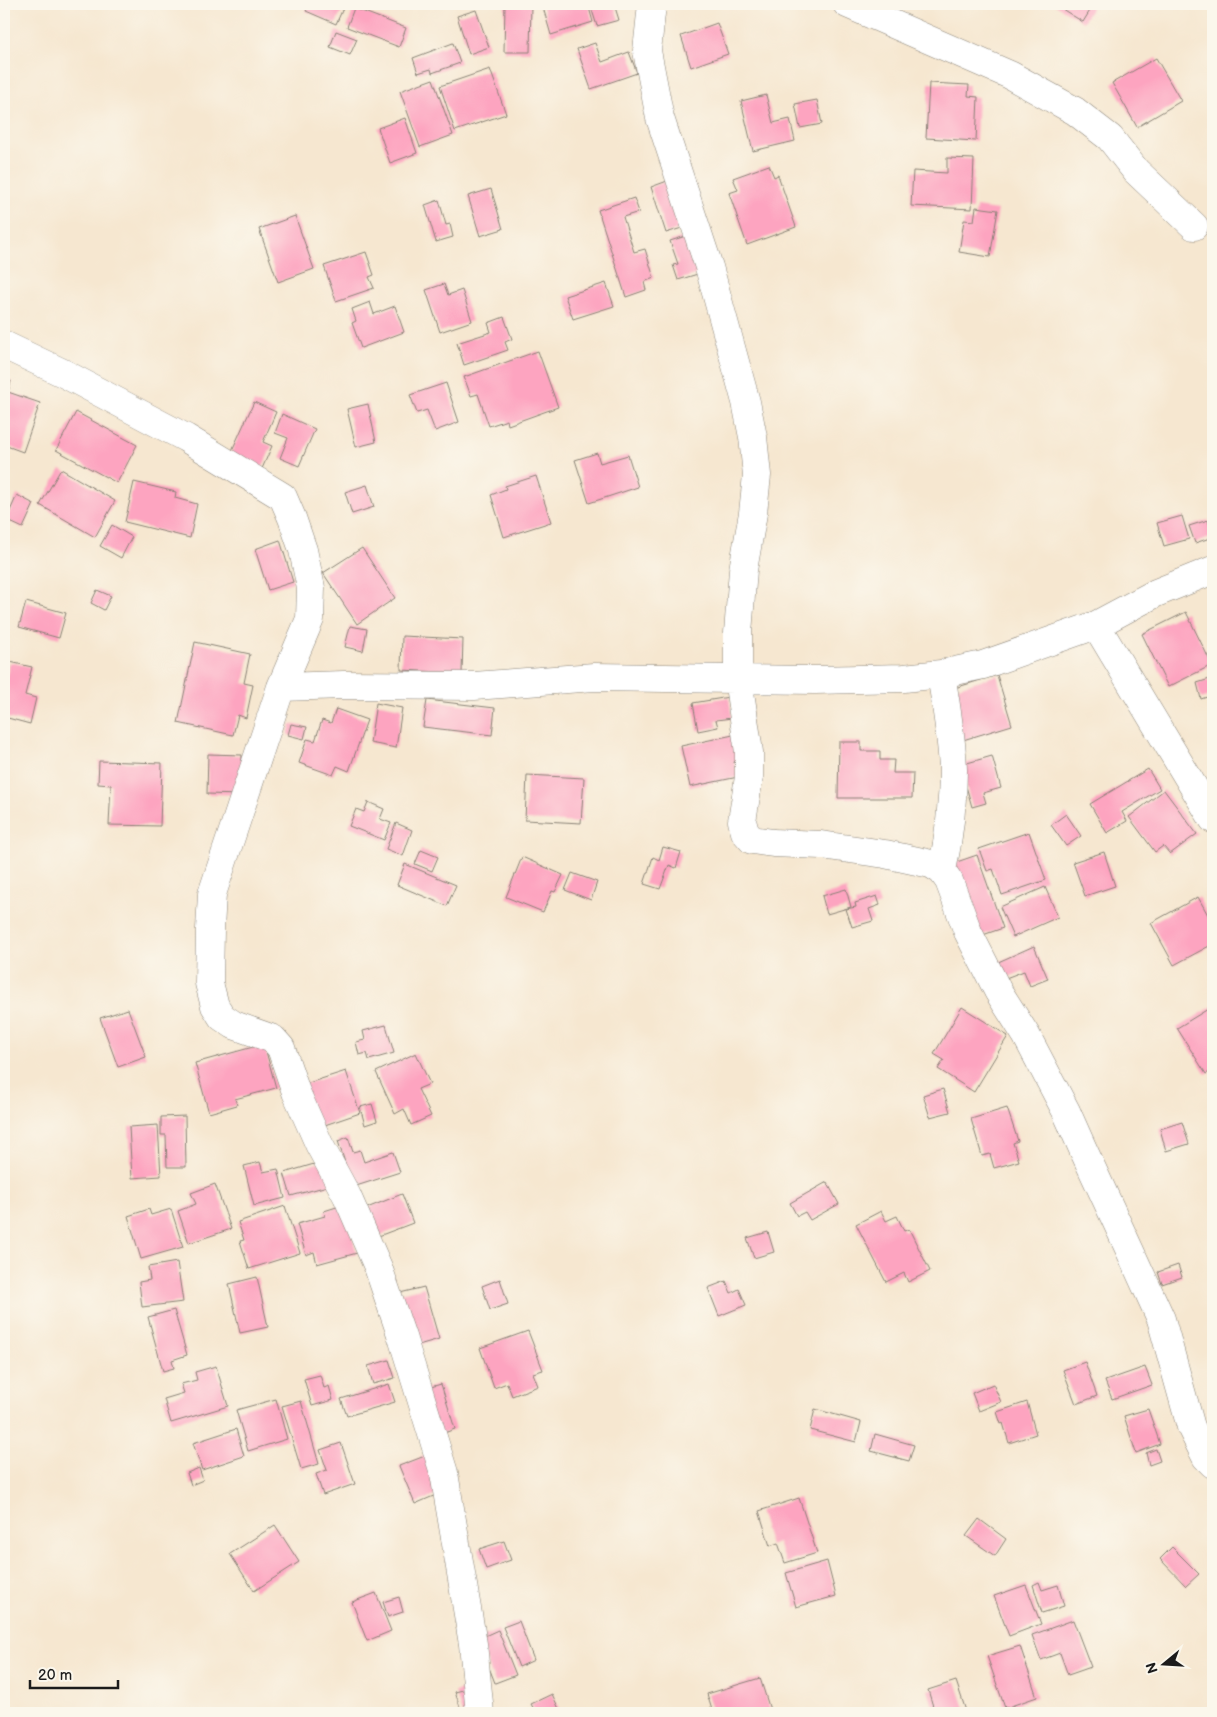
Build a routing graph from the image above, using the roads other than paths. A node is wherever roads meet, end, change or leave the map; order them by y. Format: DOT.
graph roads {
  1 [pos="652,4"];
  2 [pos="847,4"];
  3 [pos="1194,226"];
  4 [pos="4,345"];
  5 [pos="1213,570"];
  6 [pos="1096,625"];
  7 [pos="941,674"];
  8 [pos="738,680"];
  9 [pos="281,687"];
  10 [pos="1213,819"];
  11 [pos="942,871"];
  12 [pos="1213,1464"];
  13 [pos="480,1713"];
  1 -- 8 [label="street"];
  2 -- 3 [label="street"];
  4 -- 9 [label="street"];
  5 -- 6 [label="street"];
  6 -- 7 [label="street"];
  6 -- 10 [label="street"];
  7 -- 8 [label="street"];
  7 -- 11 [label="street"];
  8 -- 9 [label="street"];
  8 -- 11 [label="street"];
  9 -- 13 [label="street"];
  11 -- 12 [label="street"];
}
